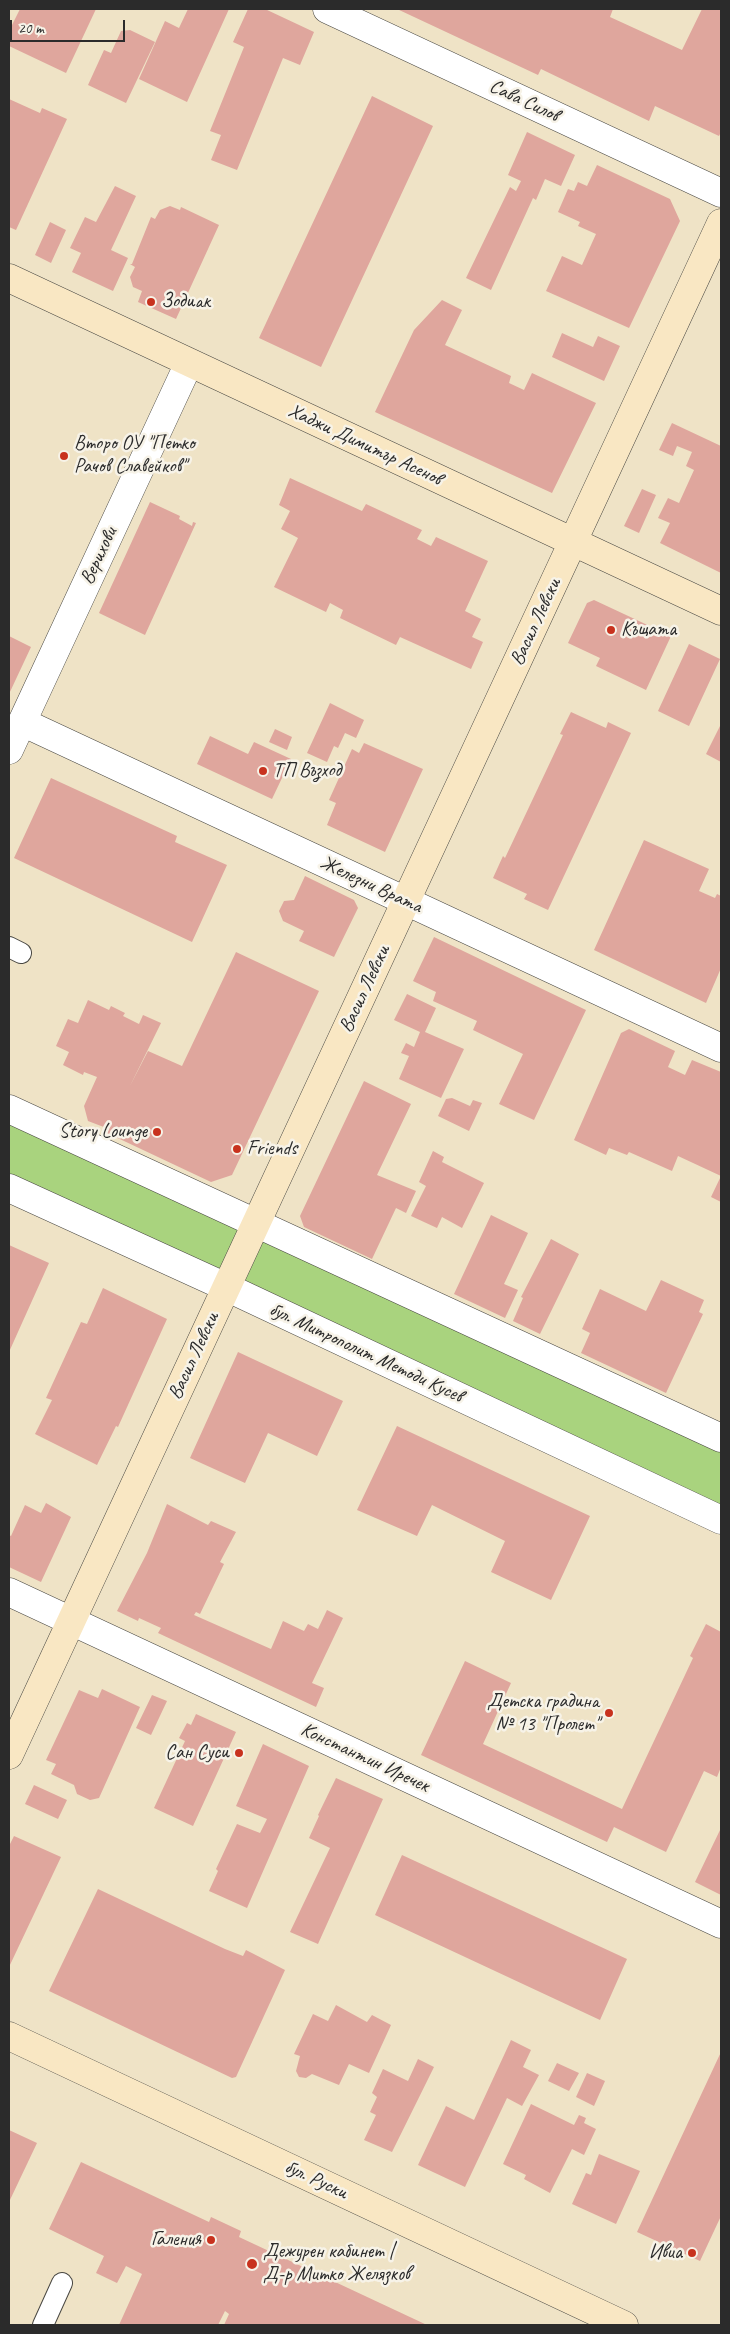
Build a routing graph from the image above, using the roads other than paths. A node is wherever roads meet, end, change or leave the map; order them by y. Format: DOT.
graph roads {
  1 [pos="327,9"];
  2 [pos="721,193"];
  3 [pos="721,223"];
  4 [pos="9,278"];
  5 [pos="188,363"];
  6 [pos="573,542"];
  7 [pos="721,611"];
  8 [pos="22,722"];
  9 [pos="9,750"];
  10 [pos="406,901"];
  11 [pos="721,1048"];
  12 [pos="9,1109"];
  13 [pos="9,1188"];
  14 [pos="256,1223"];
  15 [pos="226,1287"];
  16 [pos="721,1438"];
  17 [pos="721,1520"];
  18 [pos="9,1592"];
  19 [pos="71,1621"];
  20 [pos="9,1755"];
  21 [pos="721,1924"];
  22 [pos="9,2036"];
  23 [pos="62,2283"];
  24 [pos="43,2325"];
  25 [pos="624,2325"];
  1 -- 2 [label="street, Сава Силов"];
  3 -- 6 [label="street, Васил Левски"];
  4 -- 5 [label="street, Хаджи Димитър Асенов"];
  5 -- 6 [label="street, Хаджи Димитър Асенов"];
  5 -- 8 [label="street, Верихови"];
  6 -- 7 [label="street, Хаджи Димитър Асенов"];
  6 -- 10 [label="street, Васил Левски"];
  8 -- 9 [label="street, Верихови"];
  8 -- 10 [label="street, Железни Врата"];
  10 -- 11 [label="street, Железни Врата"];
  10 -- 14 [label="street, Васил Левски"];
  12 -- 14 [label="street"];
  13 -- 15 [label="street, бул. Митрополит Методи Кусев"];
  14 -- 15 [label="street, Васил Левски"];
  14 -- 16 [label="street"];
  15 -- 17 [label="street, бул. Митрополит Методи Кусев"];
  15 -- 19 [label="street, Васил Левски"];
  18 -- 19 [label="street, Константин Иречек"];
  19 -- 20 [label="street, Васил Левски"];
  19 -- 21 [label="street, Константин Иречек"];
  22 -- 25 [label="street, бул. Руски"];
  23 -- 24 [label="lane"];
}
